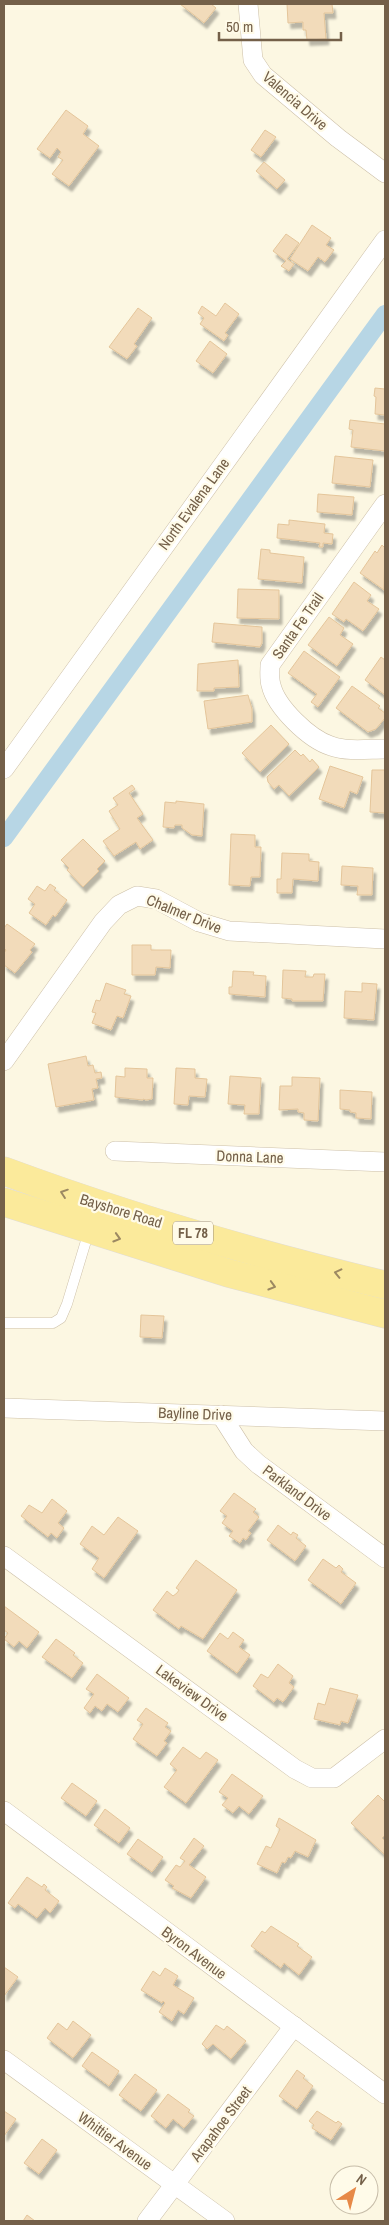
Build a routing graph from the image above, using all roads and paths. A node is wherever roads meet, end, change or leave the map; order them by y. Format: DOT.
graph roads {
  1 [pos="248,4"];
  2 [pos="385,173"];
  3 [pos="385,240"];
  4 [pos="385,504"];
  5 [pos="385,749"];
  6 [pos="4,769"];
  7 [pos="385,939"];
  8 [pos="4,1060"];
  9 [pos="115,1151"];
  10 [pos="385,1162"];
  11 [pos="4,1171"];
  12 [pos="4,1202"];
  13 [pos="90,1230"];
  14 [pos="385,1285"];
  15 [pos="385,1314"];
  16 [pos="4,1323"];
  17 [pos="4,1408"];
  18 [pos="221,1415"];
  19 [pos="385,1421"];
  20 [pos="4,1556"];
  21 [pos="385,1558"];
  22 [pos="385,1739"];
  23 [pos="4,1811"];
  24 [pos="294,2026"];
  25 [pos="4,2060"];
  26 [pos="385,2094"];
  27 [pos="175,2185"];
  28 [pos="147,2221"];
  29 [pos="225,2221"];
  1 -- 2 [label="street, Valencia Drive"];
  3 -- 6 [label="street, North Evalena Lane"];
  4 -- 5 [label="street, Santa Fe Trail"];
  7 -- 8 [label="street, Chalmer Drive"];
  9 -- 10 [label="street, Donna Lane"];
  14 -- 11 [label="main road, Bayshore Road / FL 78, one-way"];
  12 -- 13 [label="main road, Bayshore Road / FL 78"];
  13 -- 15 [label="main road, Bayshore Road / FL 78, one-way"];
  13 -- 16 [label="lane"];
  17 -- 18 [label="street, Bayline Drive"];
  18 -- 19 [label="street, Bayline Drive"];
  18 -- 21 [label="street, Parkland Drive"];
  20 -- 22 [label="street, Lakeview Drive"];
  23 -- 24 [label="street, Byron Avenue"];
  24 -- 26 [label="street, Byron Avenue"];
  24 -- 27 [label="street, Arapahoe Street"];
  25 -- 27 [label="street, Whittier Avenue"];
  27 -- 28 [label="street, Arapahoe Street"];
  27 -- 29 [label="street, Whittier Avenue"];
}
